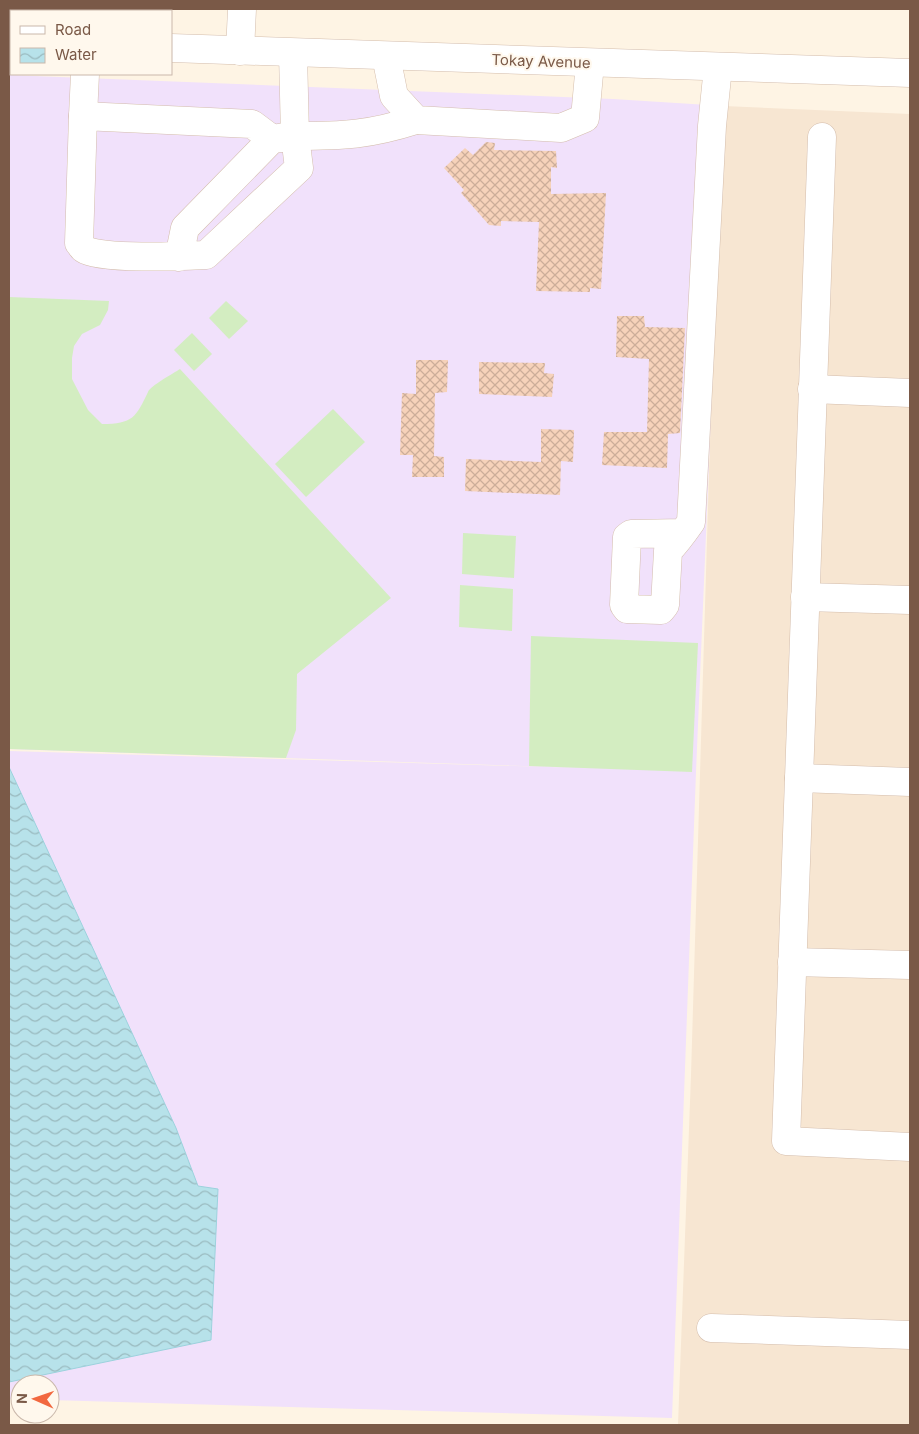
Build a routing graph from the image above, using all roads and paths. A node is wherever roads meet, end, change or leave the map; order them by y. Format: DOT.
graph roads {
  1 [pos="242,9"];
  2 [pos="172,48"];
  3 [pos="240,51"];
  4 [pos="293,53"];
  5 [pos="386,56"];
  6 [pos="590,63"];
  7 [pos="718,67"];
  8 [pos="910,73"];
  9 [pos="85,75"];
  10 [pos="83,116"];
  11 [pos="416,120"];
  12 [pos="283,137"];
  13 [pos="822,137"];
  14 [pos="179,257"];
  15 [pos="812,389"];
  16 [pos="910,393"];
  17 [pos="683,532"];
  18 [pos="805,598"];
  19 [pos="910,600"];
  20 [pos="799,778"];
  21 [pos="910,782"];
  22 [pos="792,962"];
  23 [pos="910,965"];
  24 [pos="910,1147"];
  25 [pos="711,1328"];
  26 [pos="910,1335"];
  1 -- 3 [label="street"];
  2 -- 3 [label="street, Tokay Avenue"];
  3 -- 4 [label="street, Tokay Avenue"];
  4 -- 5 [label="street, Tokay Avenue"];
  4 -- 12 [label="street"];
  5 -- 6 [label="street, Tokay Avenue"];
  5 -- 11 [label="street"];
  6 -- 7 [label="street, Tokay Avenue"];
  6 -- 11 [label="street"];
  7 -- 8 [label="street, Tokay Avenue"];
  7 -- 17 [label="street"];
  9 -- 10 [label="street"];
  10 -- 12 [label="street"];
  10 -- 14 [label="street"];
  11 -- 12 [label="street"];
  12 -- 14 [label="street"];
  12 -- 14 [label="street"];
  13 -- 15 [label="street"];
  15 -- 16 [label="street"];
  15 -- 18 [label="street"];
  18 -- 19 [label="street"];
  18 -- 20 [label="street"];
  20 -- 21 [label="street"];
  20 -- 22 [label="street"];
  22 -- 23 [label="street"];
  22 -- 24 [label="street"];
  25 -- 26 [label="street"];
}
